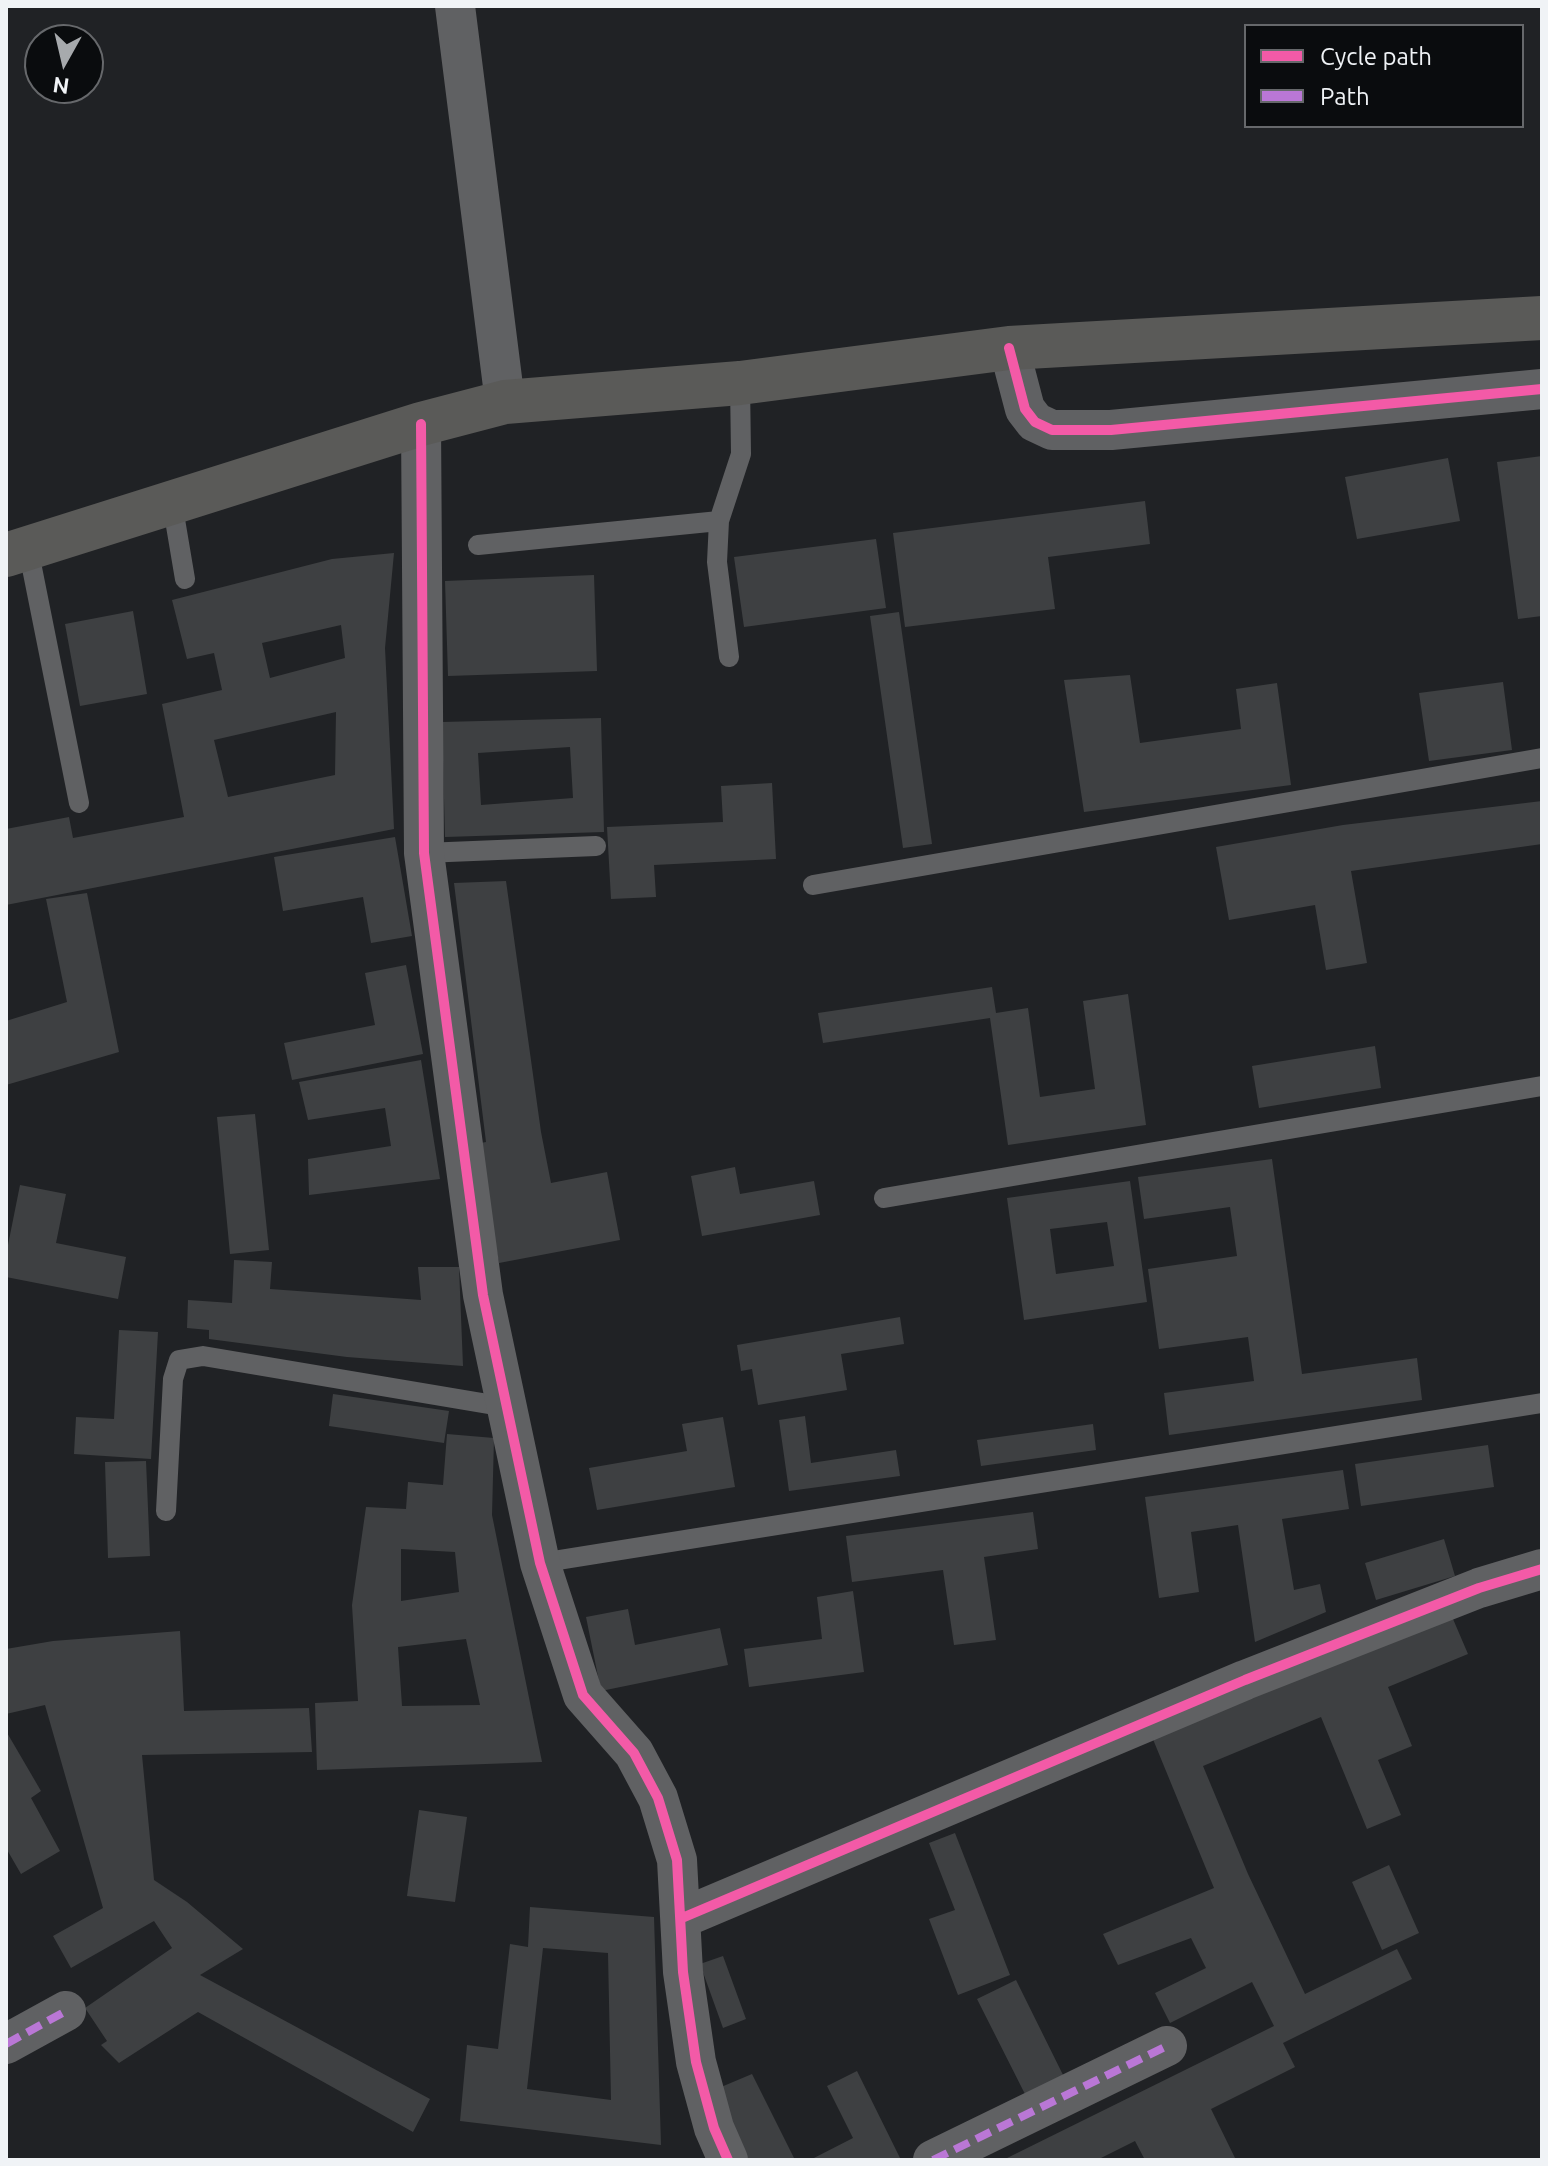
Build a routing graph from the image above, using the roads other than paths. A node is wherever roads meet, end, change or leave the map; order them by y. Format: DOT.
graph roads {
  1 [pos="455,6"];
  2 [pos="1542,318"];
  3 [pos="1009,348"];
  4 [pos="740,383"];
  5 [pos="1542,389"];
  6 [pos="505,402"];
  7 [pos="421,424"];
  8 [pos="172,502"];
  9 [pos="719,521"];
  10 [pos="478,545"];
  11 [pos="17,552"];
  12 [pos="185,579"];
  13 [pos="729,657"];
  14 [pos="1542,758"];
  15 [pos="79,803"];
  16 [pos="596,846"];
  17 [pos="424,853"];
  18 [pos="813,885"];
  19 [pos="1542,1086"];
  20 [pos="884,1198"];
  21 [pos="1542,1403"];
  22 [pos="506,1407"];
  23 [pos="166,1511"];
  24 [pos="540,1563"];
  25 [pos="1542,1569"];
  26 [pos="682,1918"];
  27 [pos="66,2011"];
  28 [pos="6,2044"];
  29 [pos="1167,2046"];
  30 [pos="728,2160"];
  31 [pos="933,2160"];
  1 -- 6 [label="street"];
  2 -- 3 [label="main road"];
  3 -- 4 [label="main road"];
  3 -- 5 [label="street"];
  4 -- 6 [label="main road"];
  4 -- 9 [label="lane"];
  6 -- 7 [label="main road"];
  7 -- 8 [label="main road"];
  7 -- 17 [label="street"];
  8 -- 11 [label="main road"];
  8 -- 12 [label="lane"];
  9 -- 10 [label="lane"];
  9 -- 13 [label="lane"];
  11 -- 15 [label="lane"];
  14 -- 18 [label="lane"];
  16 -- 17 [label="lane"];
  17 -- 22 [label="street"];
  19 -- 20 [label="lane"];
  21 -- 24 [label="lane"];
  22 -- 23 [label="lane"];
  22 -- 24 [label="street"];
  24 -- 26 [label="street"];
  25 -- 26 [label="street"];
  26 -- 30 [label="street"];
  27 -- 28 [label="street"];
  29 -- 31 [label="street"];
}
